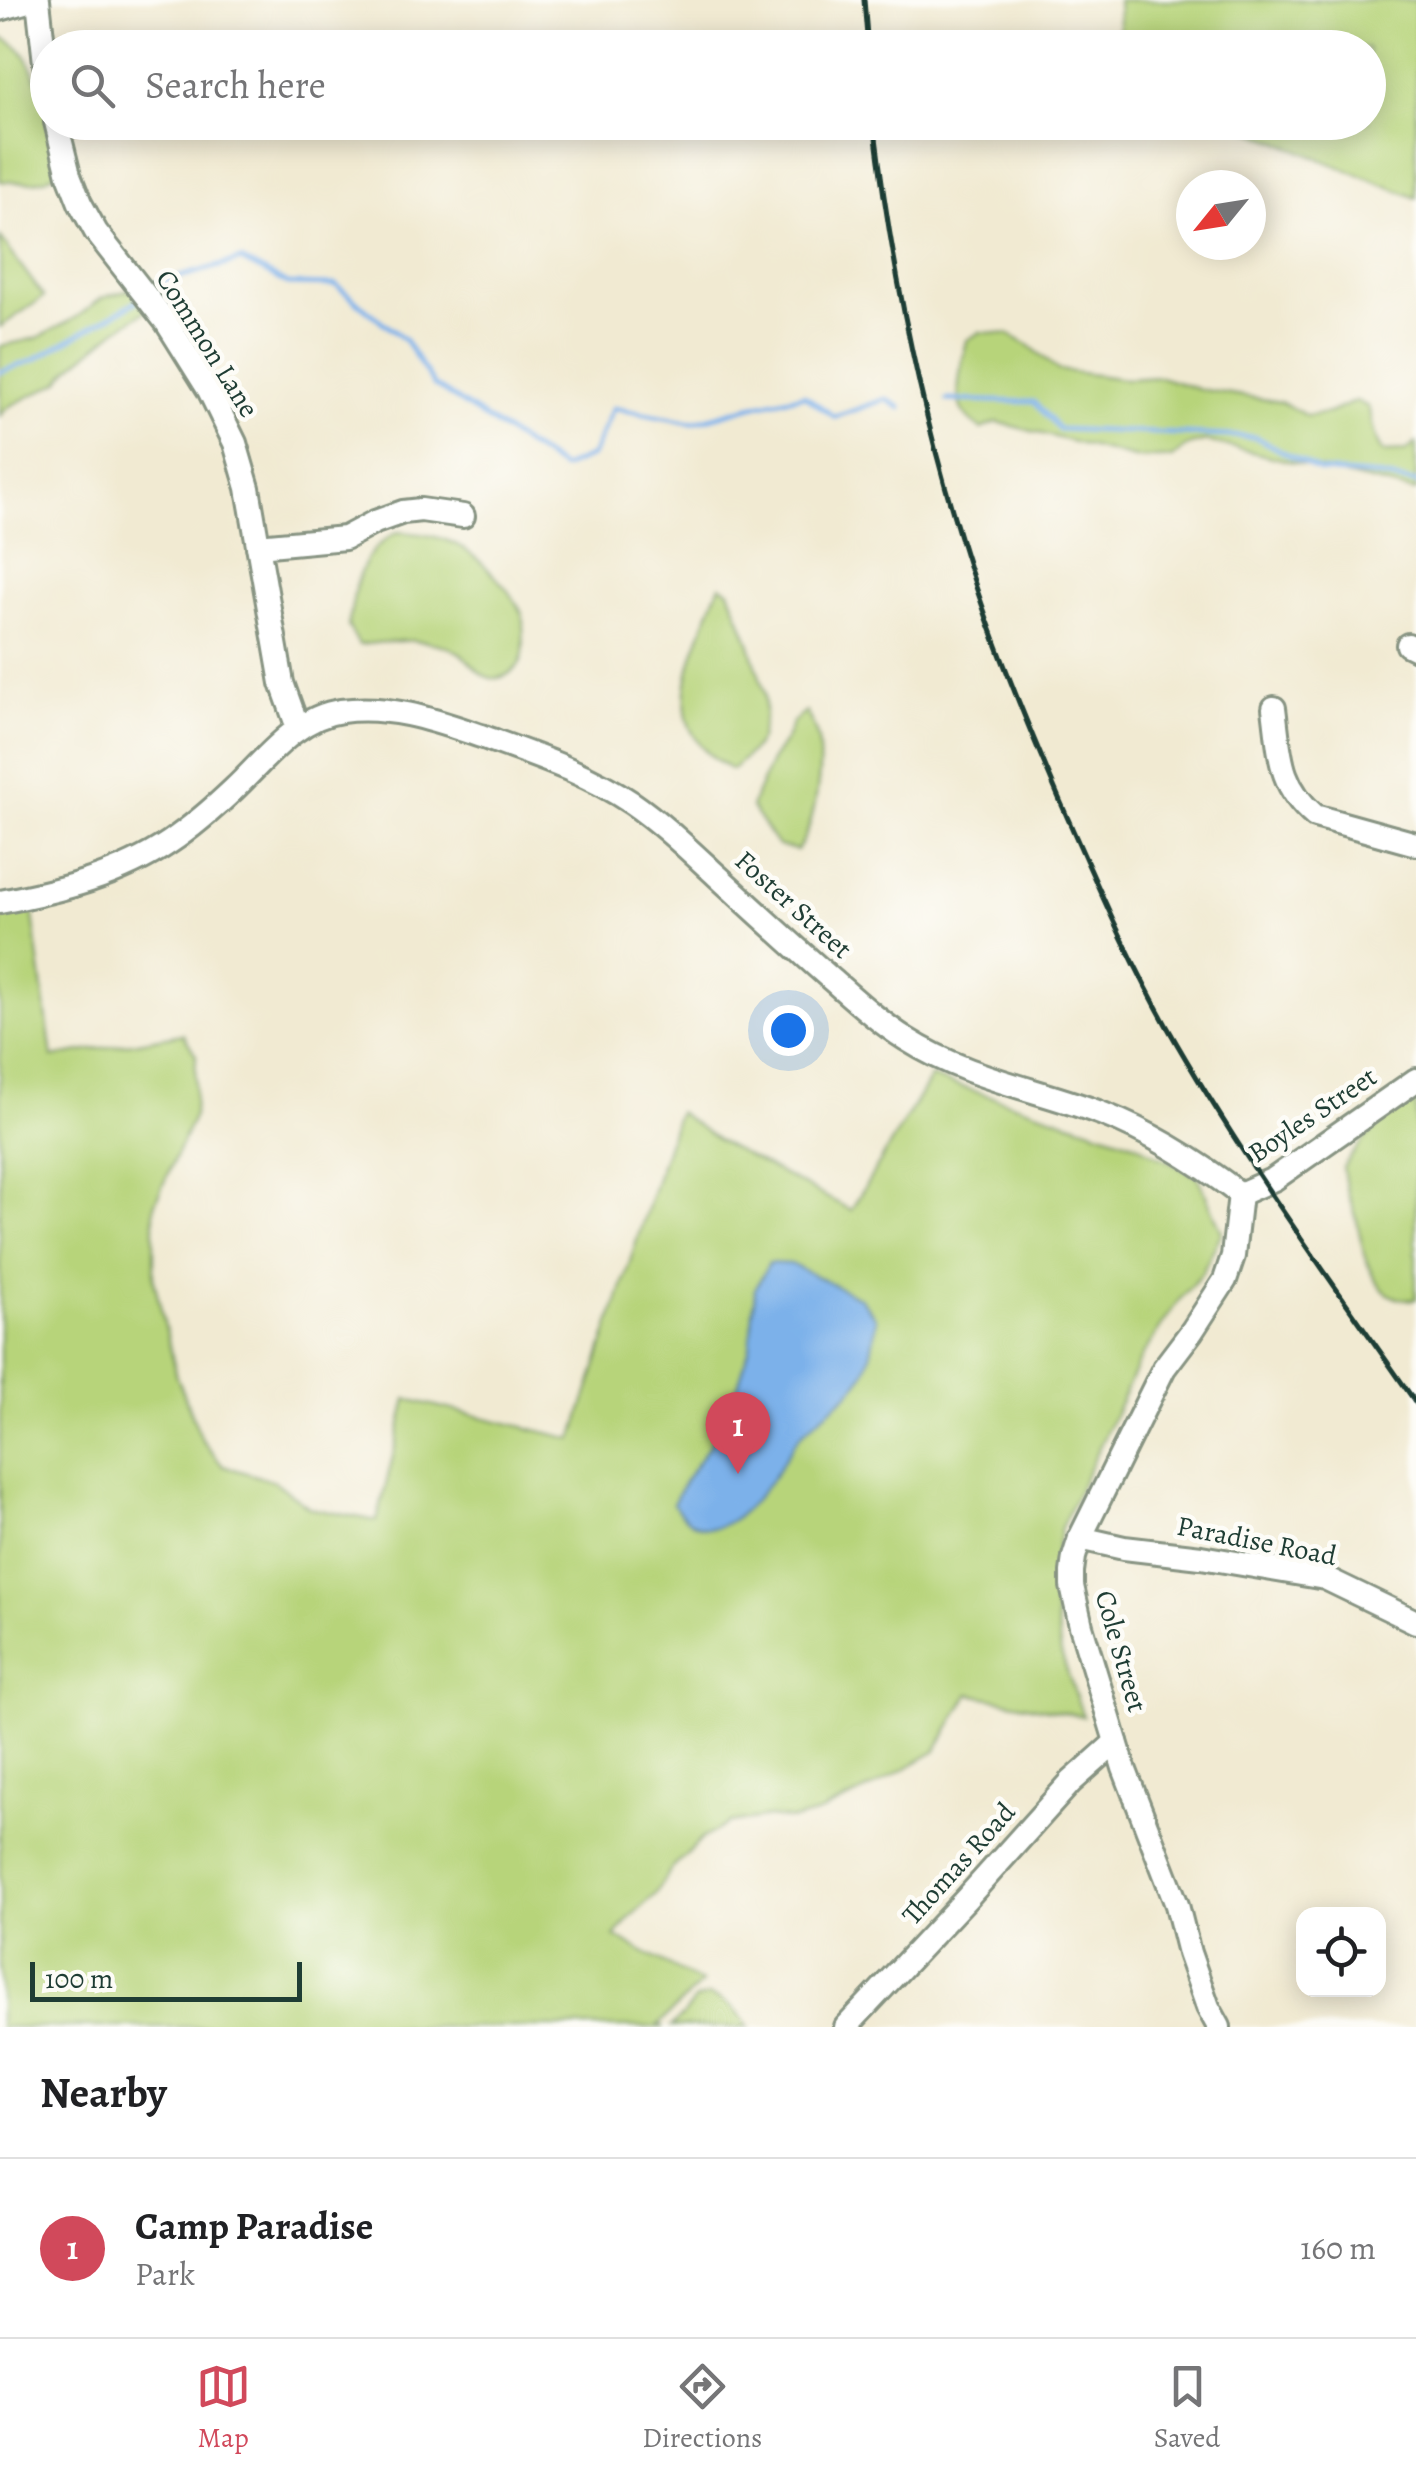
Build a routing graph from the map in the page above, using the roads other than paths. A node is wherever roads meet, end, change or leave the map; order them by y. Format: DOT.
graph roads {
  1 [pos="35,0"];
  2 [pos="0,10"];
  3 [pos="39,30"];
  4 [pos="60,140"];
  5 [pos="463,516"];
  6 [pos="258,546"];
  7 [pos="1274,708"];
  8 [pos="298,728"];
  9 [pos="1416,844"];
  10 [pos="0,902"];
  11 [pos="1416,1080"];
  12 [pos="1240,1194"];
  13 [pos="1080,1538"];
  14 [pos="1416,1622"];
  15 [pos="1116,1742"];
  16 [pos="846,2027"];
  17 [pos="1219,2027"];
  1 -- 2 [label="street"];
  1 -- 3 [label="street"];
  4 -- 6 [label="street, Common Lane"];
  5 -- 6 [label="street"];
  6 -- 8 [label="street, Common Lane"];
  7 -- 9 [label="street"];
  8 -- 10 [label="street"];
  8 -- 12 [label="street, Foster Street"];
  11 -- 12 [label="street, Boyles Street"];
  12 -- 13 [label="street, Cole Street"];
  13 -- 14 [label="street, Paradise Road"];
  13 -- 15 [label="street, Cole Street"];
  15 -- 16 [label="street, Thomas Road"];
  15 -- 17 [label="street, Cole Street"];
}
